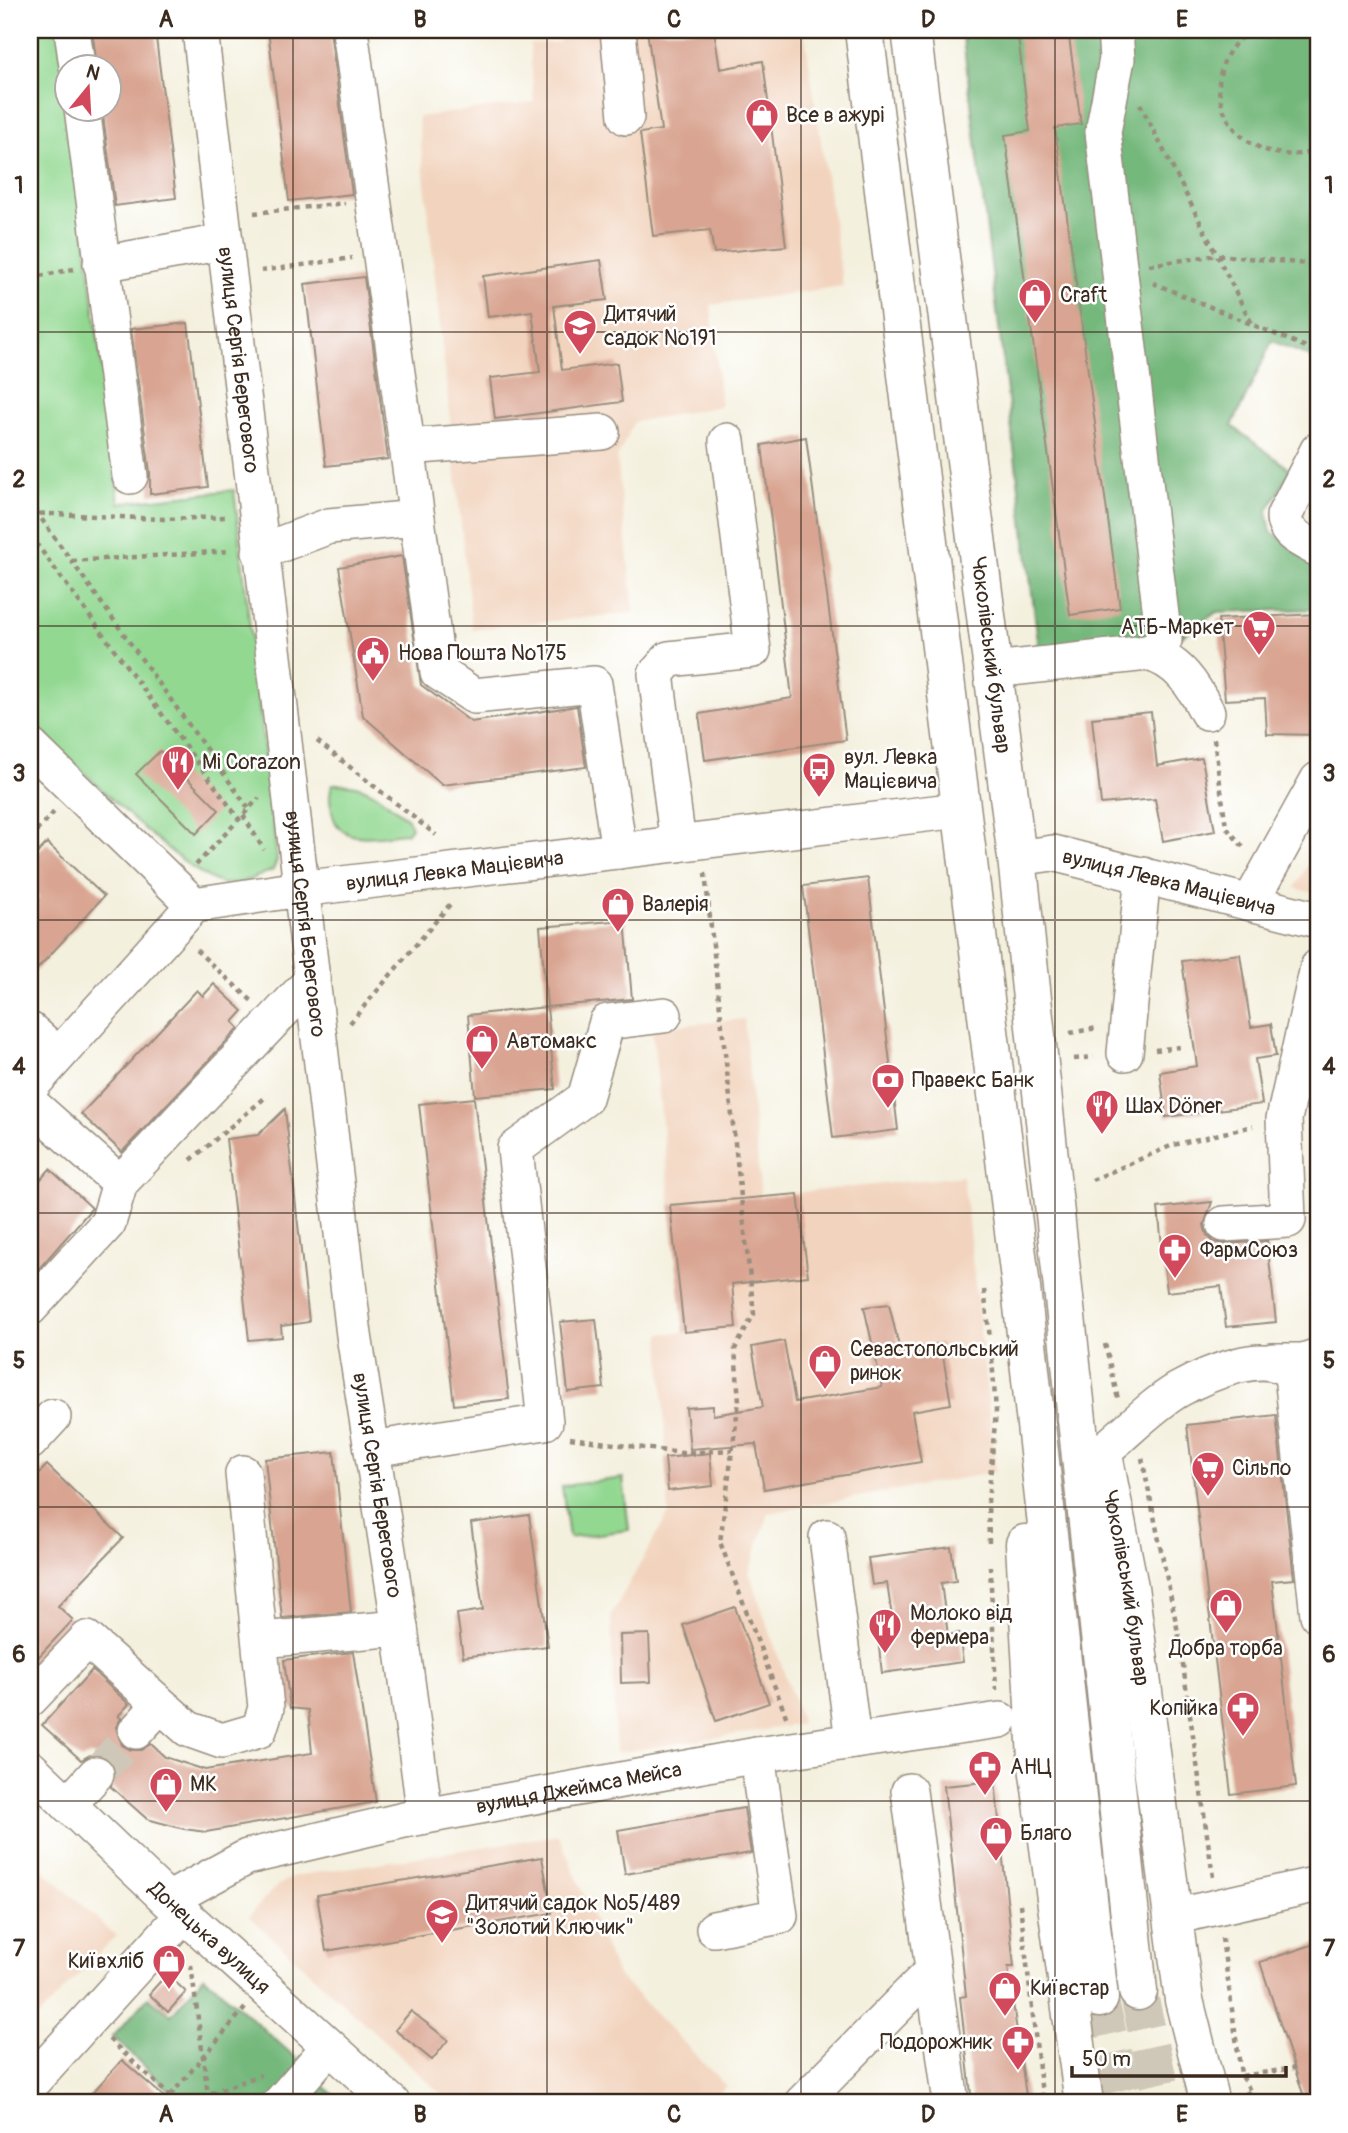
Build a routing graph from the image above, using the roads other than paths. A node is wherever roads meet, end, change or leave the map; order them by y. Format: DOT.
graph roads {
  1 [pos="72,30"];
  2 [pos="200,30"];
  3 [pos="350,30"];
  4 [pos="618,30"];
  5 [pos="864,30"];
  6 [pos="911,30"];
  7 [pos="1116,45"];
  8 [pos="75,52"];
  9 [pos="626,117"];
  10 [pos="84,122"];
  11 [pos="224,242"];
  12 [pos="102,264"];
  13 [pos="602,432"];
  14 [pos="727,441"];
  15 [pos="407,447"];
  16 [pos="1318,450"];
  17 [pos="130,475"];
  18 [pos="417,518"];
  19 [pos="1318,549"];
  20 [pos="248,551"];
  21 [pos="1147,653"];
  22 [pos="993,670"];
  23 [pos="1207,712"];
  24 [pos="30,746"];
  25 [pos="1318,780"];
  26 [pos="959,810"];
  27 [pos="678,844"];
  28 [pos="619,851"];
  29 [pos="1017,858"];
  30 [pos="1143,875"];
  31 [pos="1259,887"];
  32 [pos="300,889"];
  33 [pos="194,905"];
  34 [pos="1318,920"];
  35 [pos="1318,967"];
  36 [pos="313,979"];
  37 [pos="664,1015"];
  38 [pos="30,1030"];
  39 [pos="1125,1053"];
  40 [pos="58,1055"];
  41 [pos="30,1087"];
  42 [pos="30,1103"];
  43 [pos="120,1183"];
  44 [pos="1224,1224"];
  45 [pos="1063,1280"];
  46 [pos="1002,1285"];
  47 [pos="30,1308"];
  48 [pos="1318,1356"];
  49 [pos="1273,1361"];
  50 [pos="53,1417"];
  51 [pos="30,1442"];
  52 [pos="372,1449"];
  53 [pos="1102,1452"];
  54 [pos="243,1473"];
  55 [pos="827,1537"];
  56 [pos="1318,1615"];
  57 [pos="400,1628"];
  58 [pos="260,1640"];
  59 [pos="30,1699"];
  60 [pos="160,1705"];
  61 [pos="1000,1720"];
  62 [pos="136,1731"];
  63 [pos="853,1741"];
  64 [pos="757,1755"];
  65 [pos="30,1768"];
  66 [pos="96,1774"];
  67 [pos="909,1791"];
  68 [pos="68,1805"];
  69 [pos="425,1816"];
  70 [pos="1318,1884"];
  71 [pos="176,1907"];
  72 [pos="1173,1917"];
  73 [pos="714,1929"];
  74 [pos="933,1970"];
  75 [pos="1138,1991"];
  76 [pos="1099,1998"];
  77 [pos="329,2047"];
  78 [pos="30,2084"];
  79 [pos="274,2088"];
  80 [pos="392,2103"];
  81 [pos="802,2103"];
  82 [pos="951,2103"];
  83 [pos="1084,2103"];
  84 [pos="1210,2103"];
  1 -- 8 [label="street"];
  2 -- 11 [label="street, вулиця Сергія Берегового"];
  3 -- 15 [label="street"];
  4 -- 9 [label="street"];
  5 -- 26 [label="main road"];
  6 -- 22 [label="main road, Чоколівський бульвар"];
  7 -- 21 [label="street"];
  10 -- 12 [label="street"];
  11 -- 12 [label="street"];
  11 -- 20 [label="street, вулиця Сергія Берегового"];
  12 -- 17 [label="street"];
  13 -- 15 [label="street"];
  14 -- 27 [label="street"];
  15 -- 18 [label="street"];
  16 -- 19 [label="street"];
  18 -- 20 [label="street"];
  18 -- 28 [label="street"];
  20 -- 32 [label="street, вулиця Сергія Берегового"];
  21 -- 22 [label="street"];
  21 -- 23 [label="street"];
  22 -- 29 [label="main road, Чоколівський бульвар"];
  24 -- 33 [label="street"];
  25 -- 31 [label="street"];
  26 -- 27 [label="street, вулиця Левка Мацієвича"];
  26 -- 46 [label="main road"];
  27 -- 28 [label="street, вулиця Левка Мацієвича"];
  28 -- 32 [label="street, вулиця Левка Мацієвича"];
  29 -- 30 [label="street, вулиця Левка Мацієвича"];
  29 -- 45 [label="main road, Чоколівський бульвар"];
  30 -- 31 [label="street, вулиця Левка Мацієвича"];
  30 -- 39 [label="street"];
  31 -- 34 [label="street, вулиця Левка Мацієвича"];
  32 -- 33 [label="street, вулиця Левка Мацієвича"];
  32 -- 36 [label="street, вулиця Сергія Берегового"];
  33 -- 40 [label="street"];
  35 -- 44 [label="street"];
  36 -- 43 [label="street"];
  36 -- 52 [label="street, вулиця Сергія Берегового"];
  37 -- 52 [label="street"];
  38 -- 40 [label="street"];
  40 -- 41 [label="street"];
  42 -- 43 [label="street"];
  43 -- 47 [label="street"];
  45 -- 53 [label="main road, Чоколівський бульвар"];
  45 -- 75 [label="main road, Чоколівський бульвар"];
  46 -- 76 [label="main road"];
  46 -- 83 [label="main road"];
  48 -- 49 [label="street"];
  49 -- 53 [label="street"];
  49 -- 56 [label="street"];
  50 -- 51 [label="street"];
  52 -- 57 [label="street, вулиця Сергія Берегового"];
  53 -- 72 [label="main road, Чоколівський бульвар"];
  54 -- 58 [label="street"];
  55 -- 63 [label="street"];
  57 -- 58 [label="street"];
  57 -- 69 [label="street, вулиця Сергія Берегового"];
  58 -- 60 [label="street"];
  59 -- 60 [label="street"];
  60 -- 62 [label="street"];
  61 -- 63 [label="street, вулиця Джеймса Мейса"];
  63 -- 64 [label="street, вулиця Джеймса Мейса"];
  64 -- 69 [label="street, вулиця Джеймса Мейса"];
  64 -- 73 [label="street"];
  65 -- 68 [label="street, Донецька вулиця"];
  66 -- 68 [label="street"];
  67 -- 74 [label="street"];
  68 -- 71 [label="street, Донецька вулиця"];
  69 -- 71 [label="street, вулиця Джеймса Мейса"];
  70 -- 72 [label="street"];
  71 -- 77 [label="street, Донецька вулиця"];
  71 -- 78 [label="street, вулиця Джеймса Мейса"];
  72 -- 84 [label="main road, Чоколівський бульвар"];
  74 -- 81 [label="street"];
  74 -- 82 [label="street"];
  77 -- 79 [label="street"];
  77 -- 80 [label="street, Донецька вулиця"];
}
